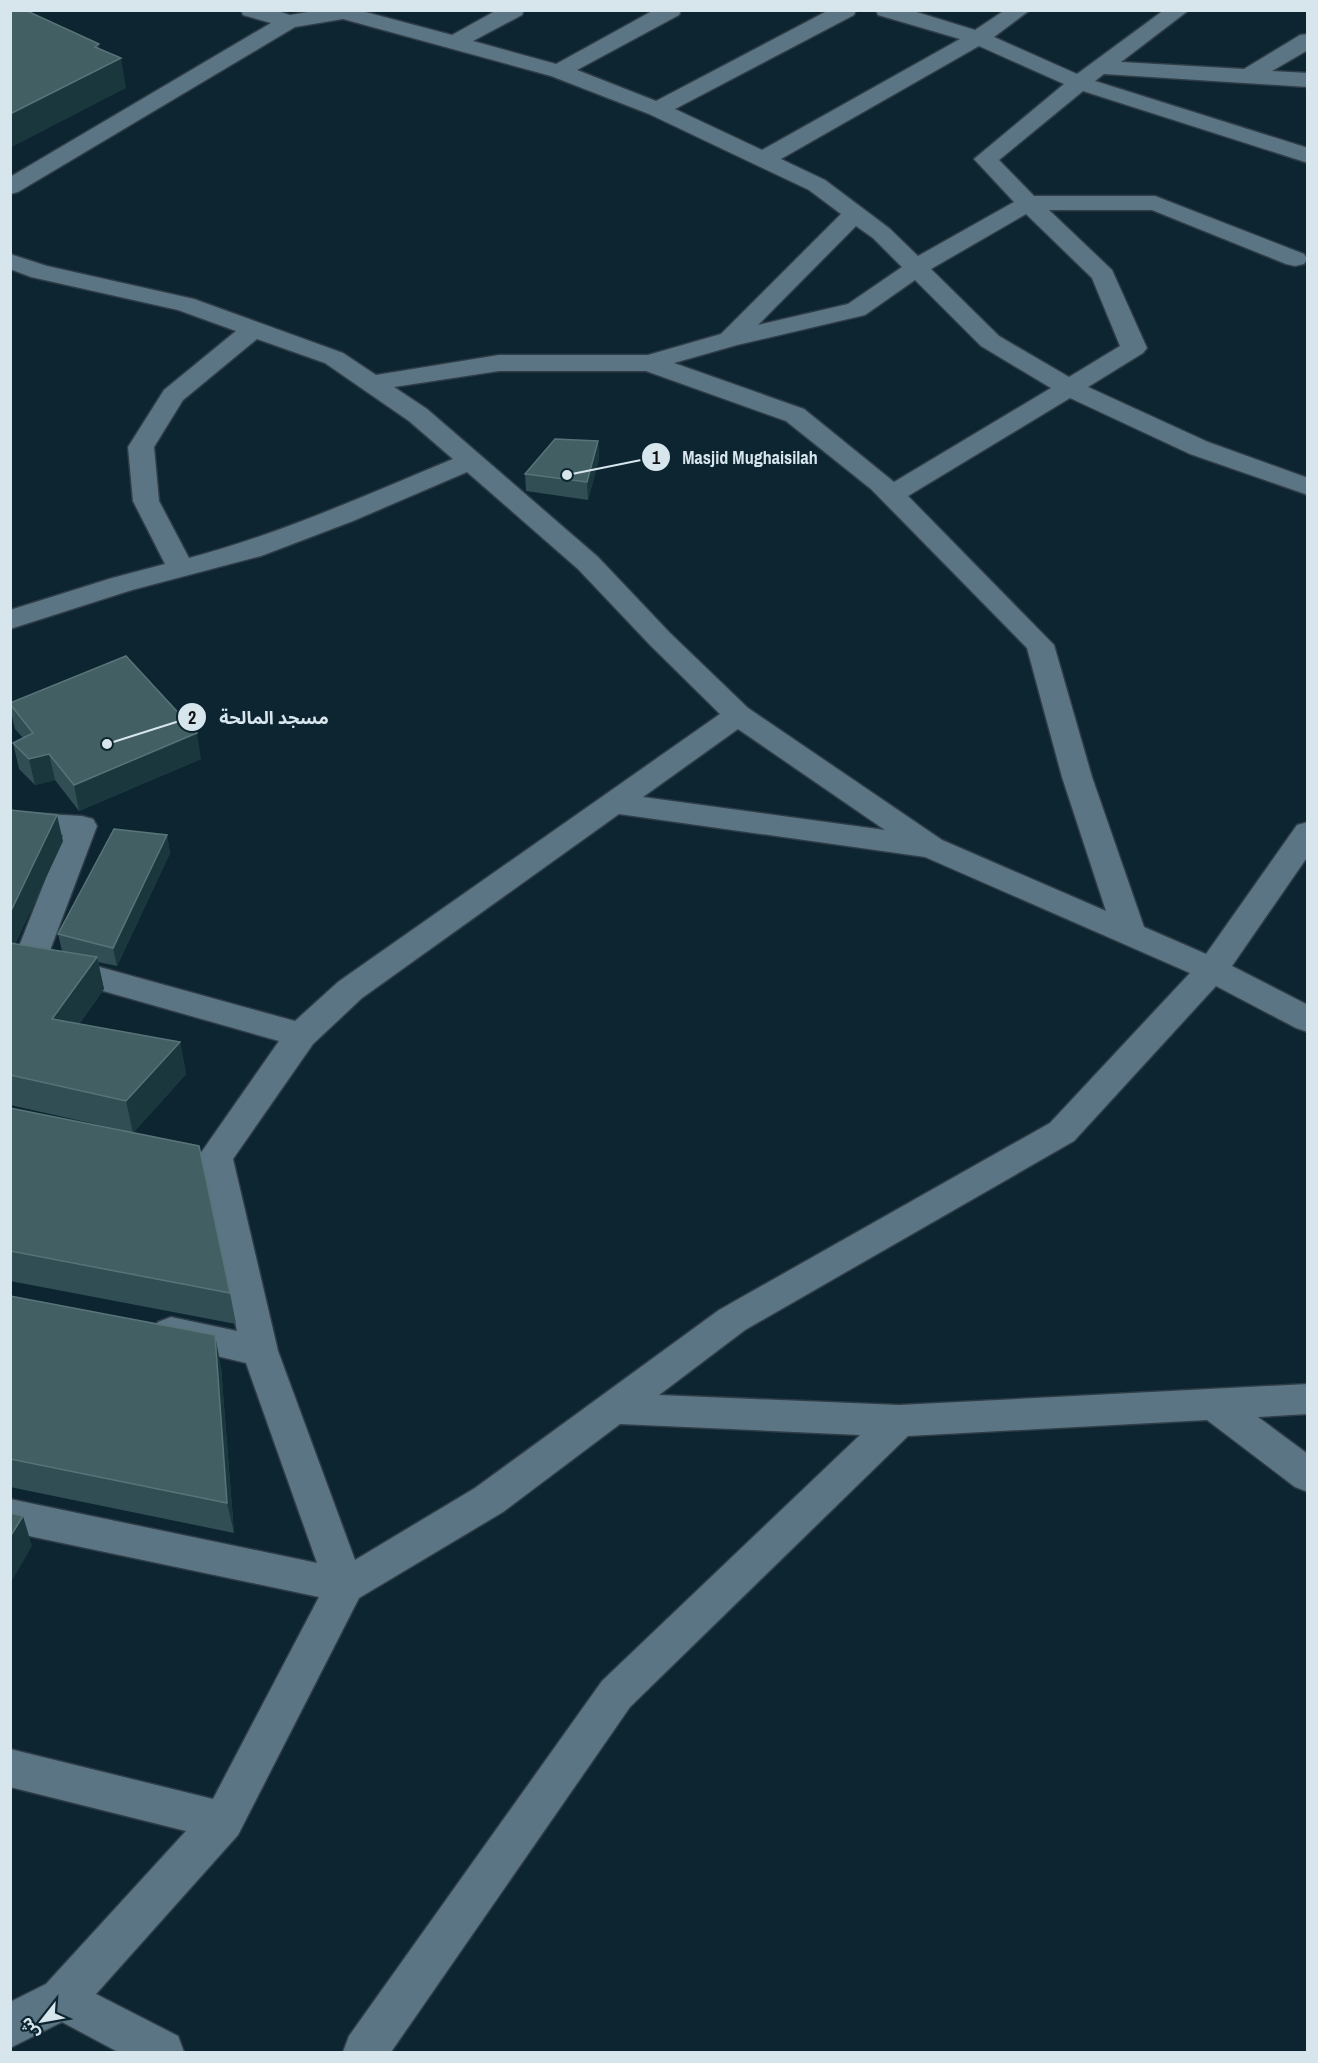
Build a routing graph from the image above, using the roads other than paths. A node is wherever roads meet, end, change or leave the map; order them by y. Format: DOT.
graph roads {
  1 [pos="251,10"];
  2 [pos="514,10"];
  3 [pos="671,10"];
  4 [pos="846,10"];
  5 [pos="886,10"];
  6 [pos="1020,10"];
  7 [pos="1179,10"];
  8 [pos="345,12"];
  9 [pos="289,22"];
  10 [pos="978,38"];
  11 [pos="1308,40"];
  12 [pos="454,43"];
  13 [pos="1099,67"];
  14 [pos="559,72"];
  15 [pos="1250,76"];
  16 [pos="1308,80"];
  17 [pos="1079,83"];
  18 [pos="657,109"];
  19 [pos="1308,156"];
  20 [pos="762,160"];
  21 [pos="10,187"];
  22 [pos="1028,203"];
  23 [pos="855,214"];
  24 [pos="10,261"];
  25 [pos="1303,262"];
  26 [pos="916,268"];
  27 [pos="253,329"];
  28 [pos="730,339"];
  29 [pos="649,363"];
  30 [pos="371,383"];
  31 [pos="1068,387"];
  32 [pos="470,461"];
  33 [pos="1308,487"];
  34 [pos="892,495"];
  35 [pos="181,568"];
  36 [pos="10,620"];
  37 [pos="738,715"];
  38 [pos="612,803"];
  39 [pos="10,822"];
  40 [pos="1308,832"];
  41 [pos="931,847"];
  42 [pos="1130,934"];
  43 [pos="1212,970"];
  44 [pos="1308,1020"];
  45 [pos="301,1035"];
  46 [pos="135,1324"];
  47 [pos="260,1351"];
  48 [pos="1308,1399"];
  49 [pos="1212,1403"];
  50 [pos="612,1408"];
  51 [pos="899,1421"];
  52 [pos="1308,1476"];
  53 [pos="10,1515"];
  54 [pos="345,1586"];
  55 [pos="10,1768"];
  56 [pos="224,1821"];
  57 [pos="62,1999"];
  58 [pos="10,2026"];
  59 [pos="162,2052"];
  60 [pos="365,2052"];
  1 -- 9 [label="street"];
  2 -- 12 [label="street"];
  3 -- 14 [label="street"];
  4 -- 18 [label="street"];
  5 -- 10 [label="street"];
  6 -- 10 [label="street"];
  7 -- 13 [label="street"];
  8 -- 9 [label="street"];
  8 -- 12 [label="street"];
  9 -- 21 [label="street"];
  10 -- 17 [label="street"];
  10 -- 20 [label="street"];
  11 -- 15 [label="street"];
  12 -- 14 [label="street"];
  13 -- 15 [label="street"];
  13 -- 17 [label="street"];
  14 -- 18 [label="street"];
  15 -- 16 [label="street"];
  17 -- 19 [label="street"];
  17 -- 22 [label="street"];
  18 -- 20 [label="street"];
  20 -- 23 [label="street"];
  22 -- 25 [label="street"];
  22 -- 26 [label="street"];
  22 -- 31 [label="street"];
  23 -- 26 [label="street"];
  23 -- 28 [label="street"];
  24 -- 27 [label="street"];
  26 -- 28 [label="street"];
  26 -- 31 [label="street"];
  27 -- 30 [label="street"];
  27 -- 35 [label="street"];
  28 -- 29 [label="street"];
  29 -- 30 [label="street"];
  29 -- 34 [label="street"];
  30 -- 32 [label="street"];
  31 -- 33 [label="street"];
  31 -- 34 [label="street"];
  32 -- 35 [label="street"];
  32 -- 37 [label="street"];
  34 -- 42 [label="street"];
  35 -- 36 [label="street"];
  37 -- 38 [label="street"];
  37 -- 41 [label="street"];
  38 -- 41 [label="street"];
  38 -- 45 [label="street"];
  39 -- 45 [label="street"];
  40 -- 43 [label="street"];
  41 -- 42 [label="street"];
  42 -- 43 [label="street"];
  43 -- 44 [label="street"];
  43 -- 50 [label="street"];
  45 -- 47 [label="street"];
  46 -- 47 [label="street"];
  47 -- 54 [label="street"];
  48 -- 49 [label="street"];
  49 -- 51 [label="street"];
  49 -- 52 [label="street"];
  50 -- 51 [label="street"];
  50 -- 54 [label="street"];
  51 -- 60 [label="street"];
  53 -- 54 [label="street"];
  54 -- 56 [label="street"];
  55 -- 56 [label="street"];
  56 -- 57 [label="street"];
  57 -- 58 [label="street"];
  57 -- 59 [label="street"];
}
